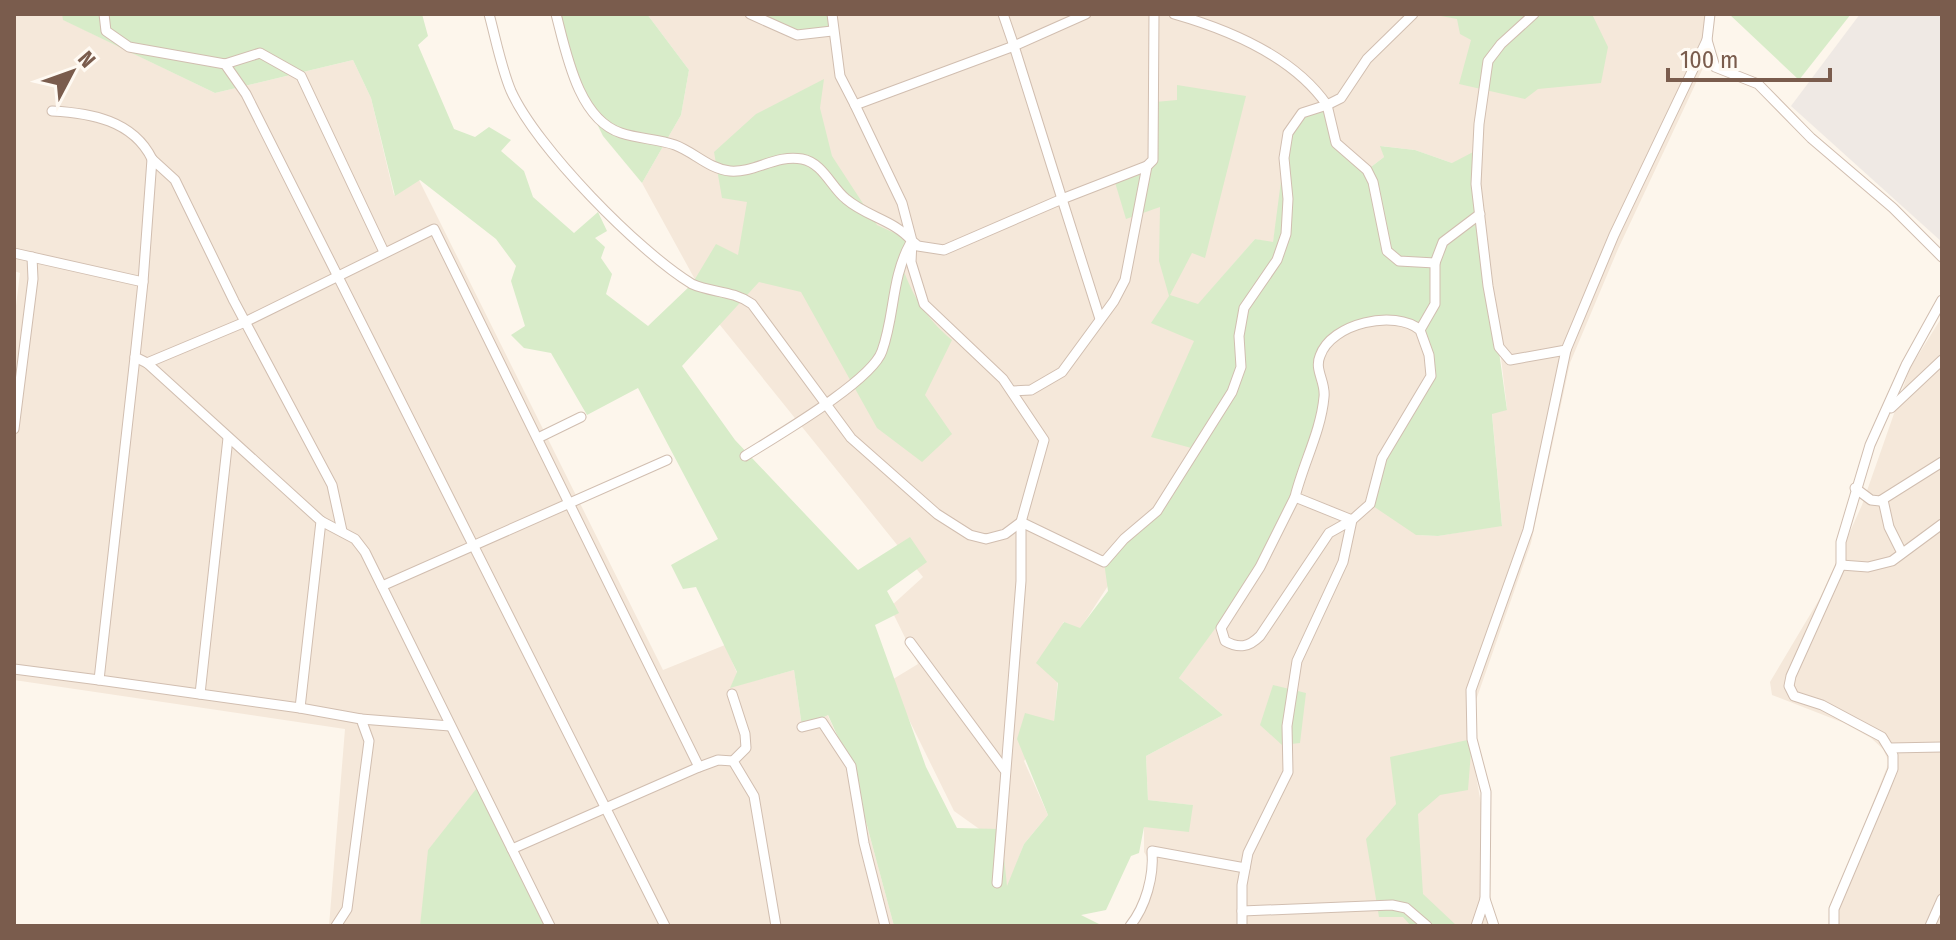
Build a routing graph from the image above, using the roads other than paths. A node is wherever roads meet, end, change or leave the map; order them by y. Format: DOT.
graph roads {
  1 [pos="104,14"];
  2 [pos="489,14"];
  3 [pos="556,14"];
  4 [pos="750,14"];
  5 [pos="832,14"];
  6 [pos="1003,14"];
  7 [pos="1086,14"];
  8 [pos="1154,14"];
  9 [pos="1174,14"];
  10 [pos="1413,14"];
  11 [pos="1515,14"];
  12 [pos="1534,14"];
  13 [pos="1710,14"];
  14 [pos="1526,23"];
  15 [pos="832,31"];
  16 [pos="1707,40"];
  17 [pos="1014,46"];
  18 [pos="225,64"];
  19 [pos="855,105"];
  20 [pos="1327,105"];
  21 [pos="52,111"];
  22 [pos="152,159"];
  23 [pos="1147,166"];
  24 [pos="1062,199"];
  25 [pos="1480,214"];
  26 [pos="912,241"];
  27 [pos="15,250"];
  28 [pos="384,252"];
  29 [pos="32,257"];
  30 [pos="1942,257"];
  31 [pos="1435,263"];
  32 [pos="339,276"];
  33 [pos="143,282"];
  34 [pos="1942,300"];
  35 [pos="1100,319"];
  36 [pos="1938,320"];
  37 [pos="245,322"];
  38 [pos="1420,330"];
  39 [pos="1566,350"];
  40 [pos="135,357"];
  41 [pos="1942,360"];
  42 [pos="147,363"];
  43 [pos="1013,391"];
  44 [pos="825,403"];
  45 [pos="1888,410"];
  46 [pos="581,417"];
  47 [pos="14,429"];
  48 [pos="228,438"];
  49 [pos="538,438"];
  50 [pos="745,456"];
  51 [pos="667,460"];
  52 [pos="1942,462"];
  53 [pos="1855,488"];
  54 [pos="1295,497"];
  55 [pos="1883,500"];
  56 [pos="569,505"];
  57 [pos="1352,520"];
  58 [pos="321,521"];
  59 [pos="1021,522"];
  60 [pos="1942,524"];
  61 [pos="342,531"];
  62 [pos="475,546"];
  63 [pos="1902,553"];
  64 [pos="1841,565"];
  65 [pos="382,586"];
  66 [pos="910,642"];
  67 [pos="14,669"];
  68 [pos="99,680"];
  69 [pos="200,694"];
  70 [pos="732,694"];
  71 [pos="300,708"];
  72 [pos="361,719"];
  73 [pos="450,726"];
  74 [pos="802,727"];
  75 [pos="1942,747"];
  76 [pos="1890,748"];
  77 [pos="733,761"];
  78 [pos="699,767"];
  79 [pos="1004,769"];
  80 [pos="606,810"];
  81 [pos="512,849"];
  82 [pos="1245,868"];
  83 [pos="997,883"];
  84 [pos="1485,899"];
  85 [pos="1942,899"];
  86 [pos="1242,911"];
  87 [pos="336,926"];
  88 [pos="550,926"];
  89 [pos="665,926"];
  90 [pos="776,926"];
  91 [pos="885,926"];
  92 [pos="1130,926"];
  93 [pos="1242,926"];
  94 [pos="1427,926"];
  95 [pos="1476,926"];
  96 [pos="1494,926"];
  97 [pos="1834,926"];
  98 [pos="1930,926"];
  1 -- 18 [label="street"];
  2 -- 44 [label="street"];
  3 -- 26 [label="street"];
  4 -- 15 [label="street"];
  5 -- 15 [label="street"];
  6 -- 17 [label="street"];
  7 -- 17 [label="street"];
  8 -- 23 [label="street"];
  9 -- 20 [label="street"];
  10 -- 20 [label="street"];
  11 -- 14 [label="street"];
  12 -- 14 [label="street"];
  13 -- 16 [label="street"];
  14 -- 25 [label="street"];
  15 -- 19 [label="street"];
  16 -- 30 [label="street"];
  16 -- 39 [label="street"];
  17 -- 19 [label="street"];
  17 -- 24 [label="street"];
  18 -- 28 [label="street"];
  18 -- 32 [label="street"];
  19 -- 26 [label="street"];
  20 -- 31 [label="street"];
  20 -- 59 [label="street"];
  21 -- 22 [label="street"];
  22 -- 33 [label="street"];
  22 -- 37 [label="street"];
  23 -- 24 [label="street"];
  23 -- 35 [label="street"];
  24 -- 26 [label="street"];
  24 -- 35 [label="street"];
  25 -- 31 [label="street"];
  25 -- 39 [label="street"];
  26 -- 43 [label="street"];
  26 -- 44 [label="street"];
  27 -- 29 [label="street"];
  28 -- 32 [label="street"];
  28 -- 49 [label="street"];
  29 -- 33 [label="street"];
  29 -- 47 [label="street"];
  31 -- 38 [label="street"];
  32 -- 37 [label="street"];
  32 -- 62 [label="street"];
  33 -- 40 [label="street"];
  34 -- 36 [label="street"];
  35 -- 43 [label="street"];
  36 -- 45 [label="street"];
  37 -- 42 [label="street"];
  37 -- 61 [label="street"];
  38 -- 54 [label="street"];
  38 -- 57 [label="street"];
  39 -- 84 [label="street"];
  40 -- 42 [label="street"];
  40 -- 68 [label="street"];
  41 -- 45 [label="street"];
  42 -- 48 [label="street"];
  43 -- 59 [label="street"];
  44 -- 50 [label="street"];
  44 -- 59 [label="street"];
  45 -- 53 [label="street"];
  46 -- 49 [label="street"];
  48 -- 58 [label="street"];
  48 -- 69 [label="street"];
  49 -- 56 [label="street"];
  51 -- 56 [label="street"];
  52 -- 55 [label="street"];
  53 -- 55 [label="street"];
  53 -- 64 [label="street"];
  54 -- 57 [label="street"];
  54 -- 57 [label="street"];
  55 -- 63 [label="street"];
  56 -- 62 [label="street"];
  56 -- 78 [label="street"];
  57 -- 82 [label="street"];
  58 -- 61 [label="street"];
  58 -- 71 [label="street"];
  59 -- 79 [label="street"];
  60 -- 63 [label="street"];
  61 -- 65 [label="street"];
  62 -- 65 [label="street"];
  62 -- 80 [label="street"];
  63 -- 64 [label="street"];
  64 -- 76 [label="street"];
  65 -- 73 [label="street"];
  66 -- 79 [label="street"];
  67 -- 68 [label="street"];
  68 -- 69 [label="street"];
  69 -- 71 [label="street"];
  70 -- 77 [label="street"];
  71 -- 72 [label="street"];
  72 -- 73 [label="street"];
  72 -- 87 [label="street"];
  73 -- 81 [label="street"];
  74 -- 91 [label="street"];
  75 -- 76 [label="street"];
  76 -- 97 [label="street"];
  77 -- 78 [label="street"];
  77 -- 90 [label="street"];
  78 -- 80 [label="street"];
  79 -- 83 [label="street"];
  80 -- 81 [label="street"];
  80 -- 89 [label="street"];
  81 -- 88 [label="street"];
  82 -- 86 [label="street"];
  82 -- 92 [label="street"];
  84 -- 95 [label="street"];
  84 -- 96 [label="street"];
  85 -- 98 [label="street"];
  86 -- 93 [label="street"];
  86 -- 94 [label="street"];
}
